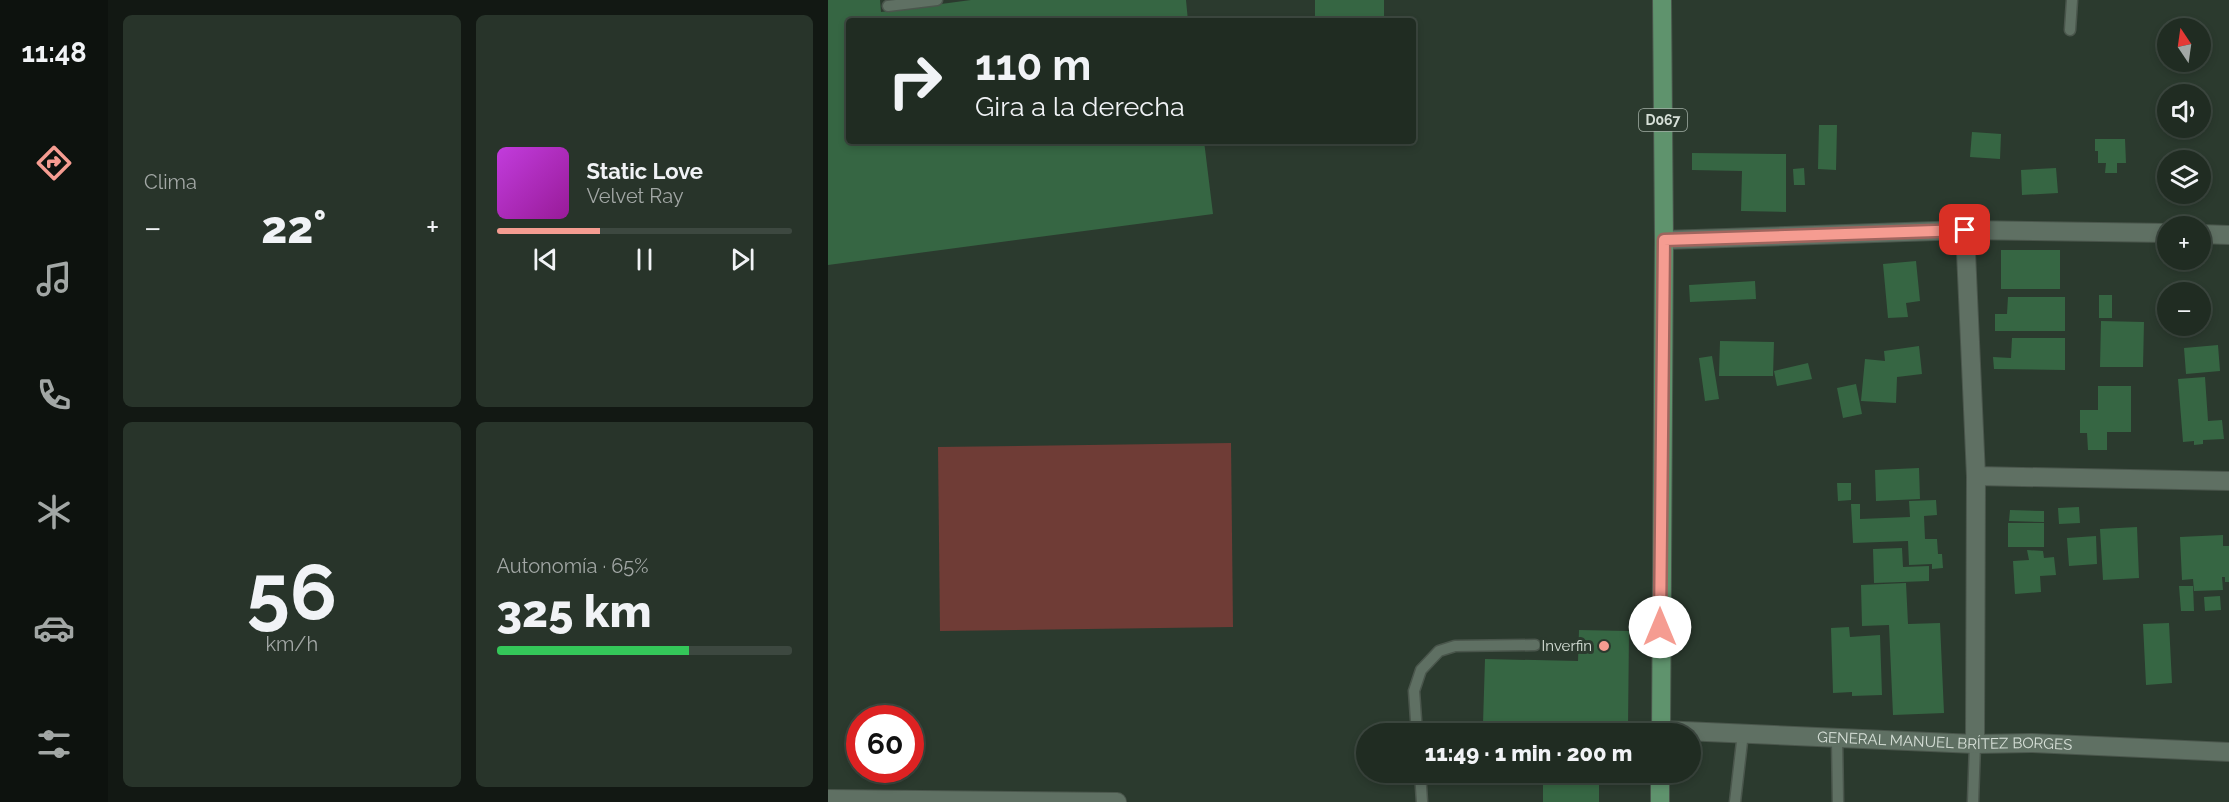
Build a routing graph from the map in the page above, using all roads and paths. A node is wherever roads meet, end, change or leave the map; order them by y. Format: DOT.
graph roads {
  1 [pos="937,0"];
  2 [pos="1662,0"];
  3 [pos="2072,0"];
  4 [pos="888,6"];
  5 [pos="2070,30"];
  6 [pos="1965,230"];
  7 [pos="2157,233"];
  8 [pos="2211,234"];
  9 [pos="2229,235"];
  10 [pos="1664,240"];
  11 [pos="1976,476"];
  12 [pos="2229,481"];
  13 [pos="1535,645"];
  14 [pos="1416,723"];
  15 [pos="1661,723"];
  16 [pos="1701,732"];
  17 [pos="1743,733"];
  18 [pos="1837,738"];
  19 [pos="1975,744"];
  20 [pos="2229,752"];
  21 [pos="1421,783"];
  22 [pos="1660,783"];
  23 [pos="828,799"];
  24 [pos="1034,802"];
  25 [pos="1116,802"];
  26 [pos="1422,802"];
  27 [pos="1660,802"];
  28 [pos="1735,802"];
  29 [pos="1838,802"];
  30 [pos="1973,802"];
  1 -- 4 [label="lane"];
  2 -- 10 [label="main road, D067"];
  3 -- 5 [label="lane"];
  6 -- 7 [label="street"];
  6 -- 10 [label="street"];
  6 -- 11 [label="street"];
  8 -- 9 [label="street"];
  10 -- 15 [label="main road, D067"];
  11 -- 12 [label="street"];
  11 -- 19 [label="street"];
  13 -- 14 [label="lane"];
  16 -- 17 [label="street, GENERAL MANUEL BRÍTEZ BORGES"];
  17 -- 18 [label="street, GENERAL MANUEL BRÍTEZ BORGES"];
  17 -- 28 [label="lane"];
  18 -- 19 [label="street, GENERAL MANUEL BRÍTEZ BORGES"];
  18 -- 29 [label="lane"];
  19 -- 20 [label="street, GENERAL MANUEL BRÍTEZ BORGES"];
  19 -- 30 [label="lane"];
  21 -- 26 [label="lane"];
  22 -- 27 [label="main road"];
  23 -- 24 [label="street"];
  24 -- 25 [label="street"];
}
